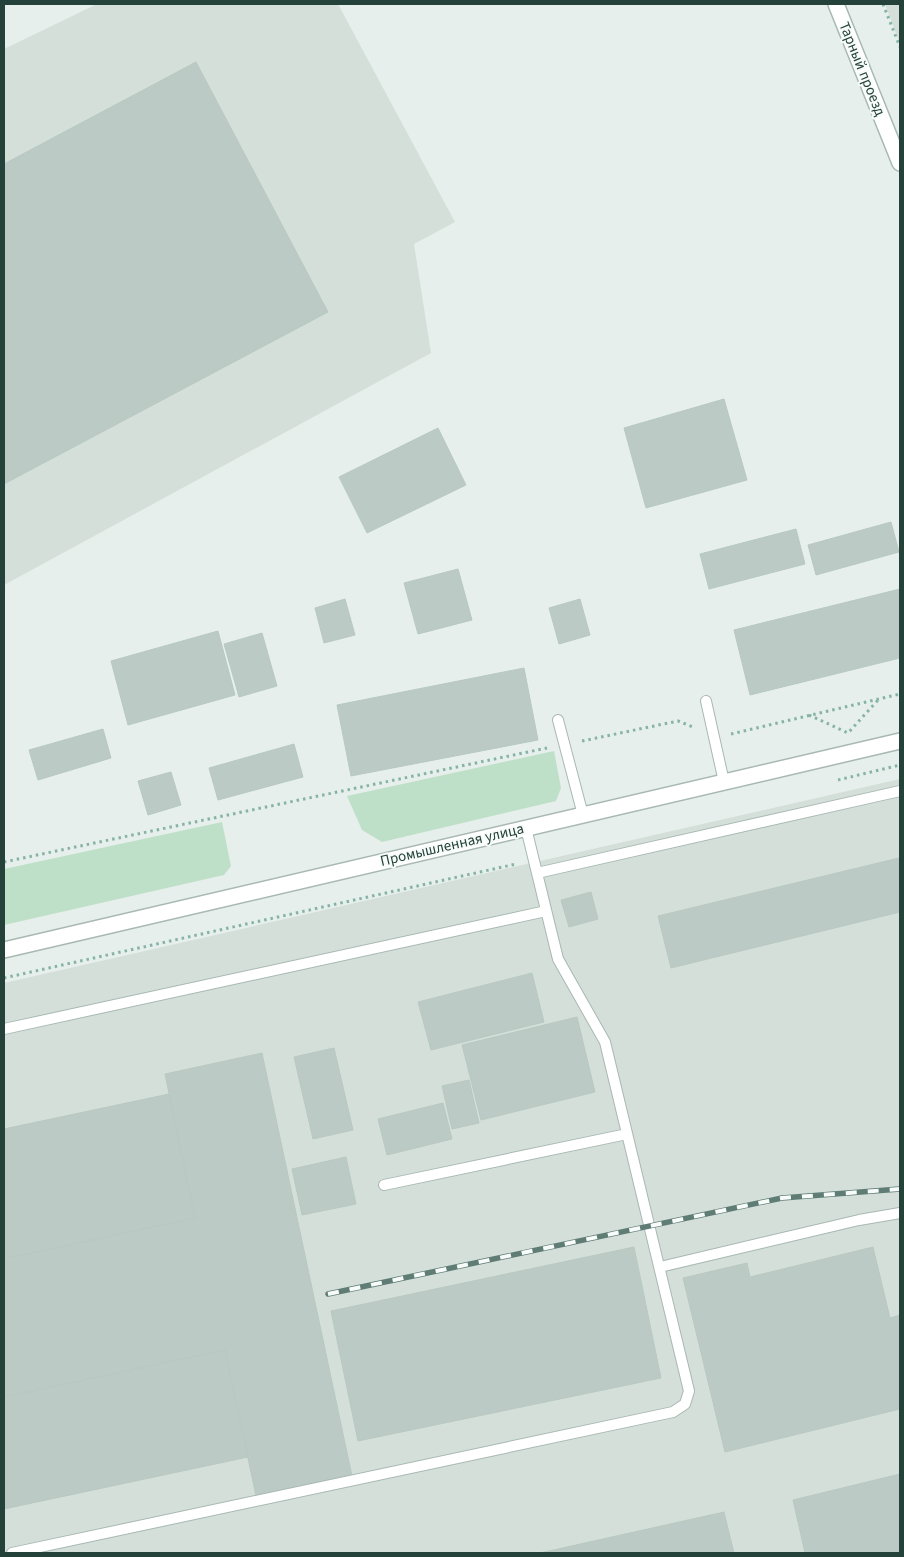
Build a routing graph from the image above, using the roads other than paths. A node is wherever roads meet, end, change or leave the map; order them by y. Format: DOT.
graph roads {
  1 [pos="836,4"];
  2 [pos="900,163"];
  3 [pos="706,701"];
  4 [pos="558,720"];
  5 [pos="900,741"];
  6 [pos="724,782"];
  7 [pos="900,791"];
  8 [pos="583,815"];
  9 [pos="526,828"];
  10 [pos="537,873"];
  11 [pos="546,911"];
  12 [pos="4,950"];
  13 [pos="4,1029"];
  14 [pos="627,1134"];
  15 [pos="384,1185"];
  16 [pos="900,1213"];
  17 [pos="660,1267"];
  18 [pos="12,1553"];
  1 -- 2 [label="street, Тарный проезд"];
  3 -- 6 [label="lane"];
  4 -- 8 [label="lane"];
  5 -- 6 [label="street, Промышленная улица"];
  6 -- 8 [label="street, Промышленная улица"];
  7 -- 10 [label="lane"];
  8 -- 9 [label="street, Промышленная улица"];
  9 -- 10 [label="lane"];
  9 -- 12 [label="street, Промышленная улица"];
  10 -- 11 [label="lane"];
  11 -- 13 [label="lane"];
  11 -- 14 [label="lane"];
  14 -- 15 [label="lane"];
  14 -- 17 [label="lane"];
  16 -- 17 [label="lane"];
  17 -- 18 [label="lane"];
}
